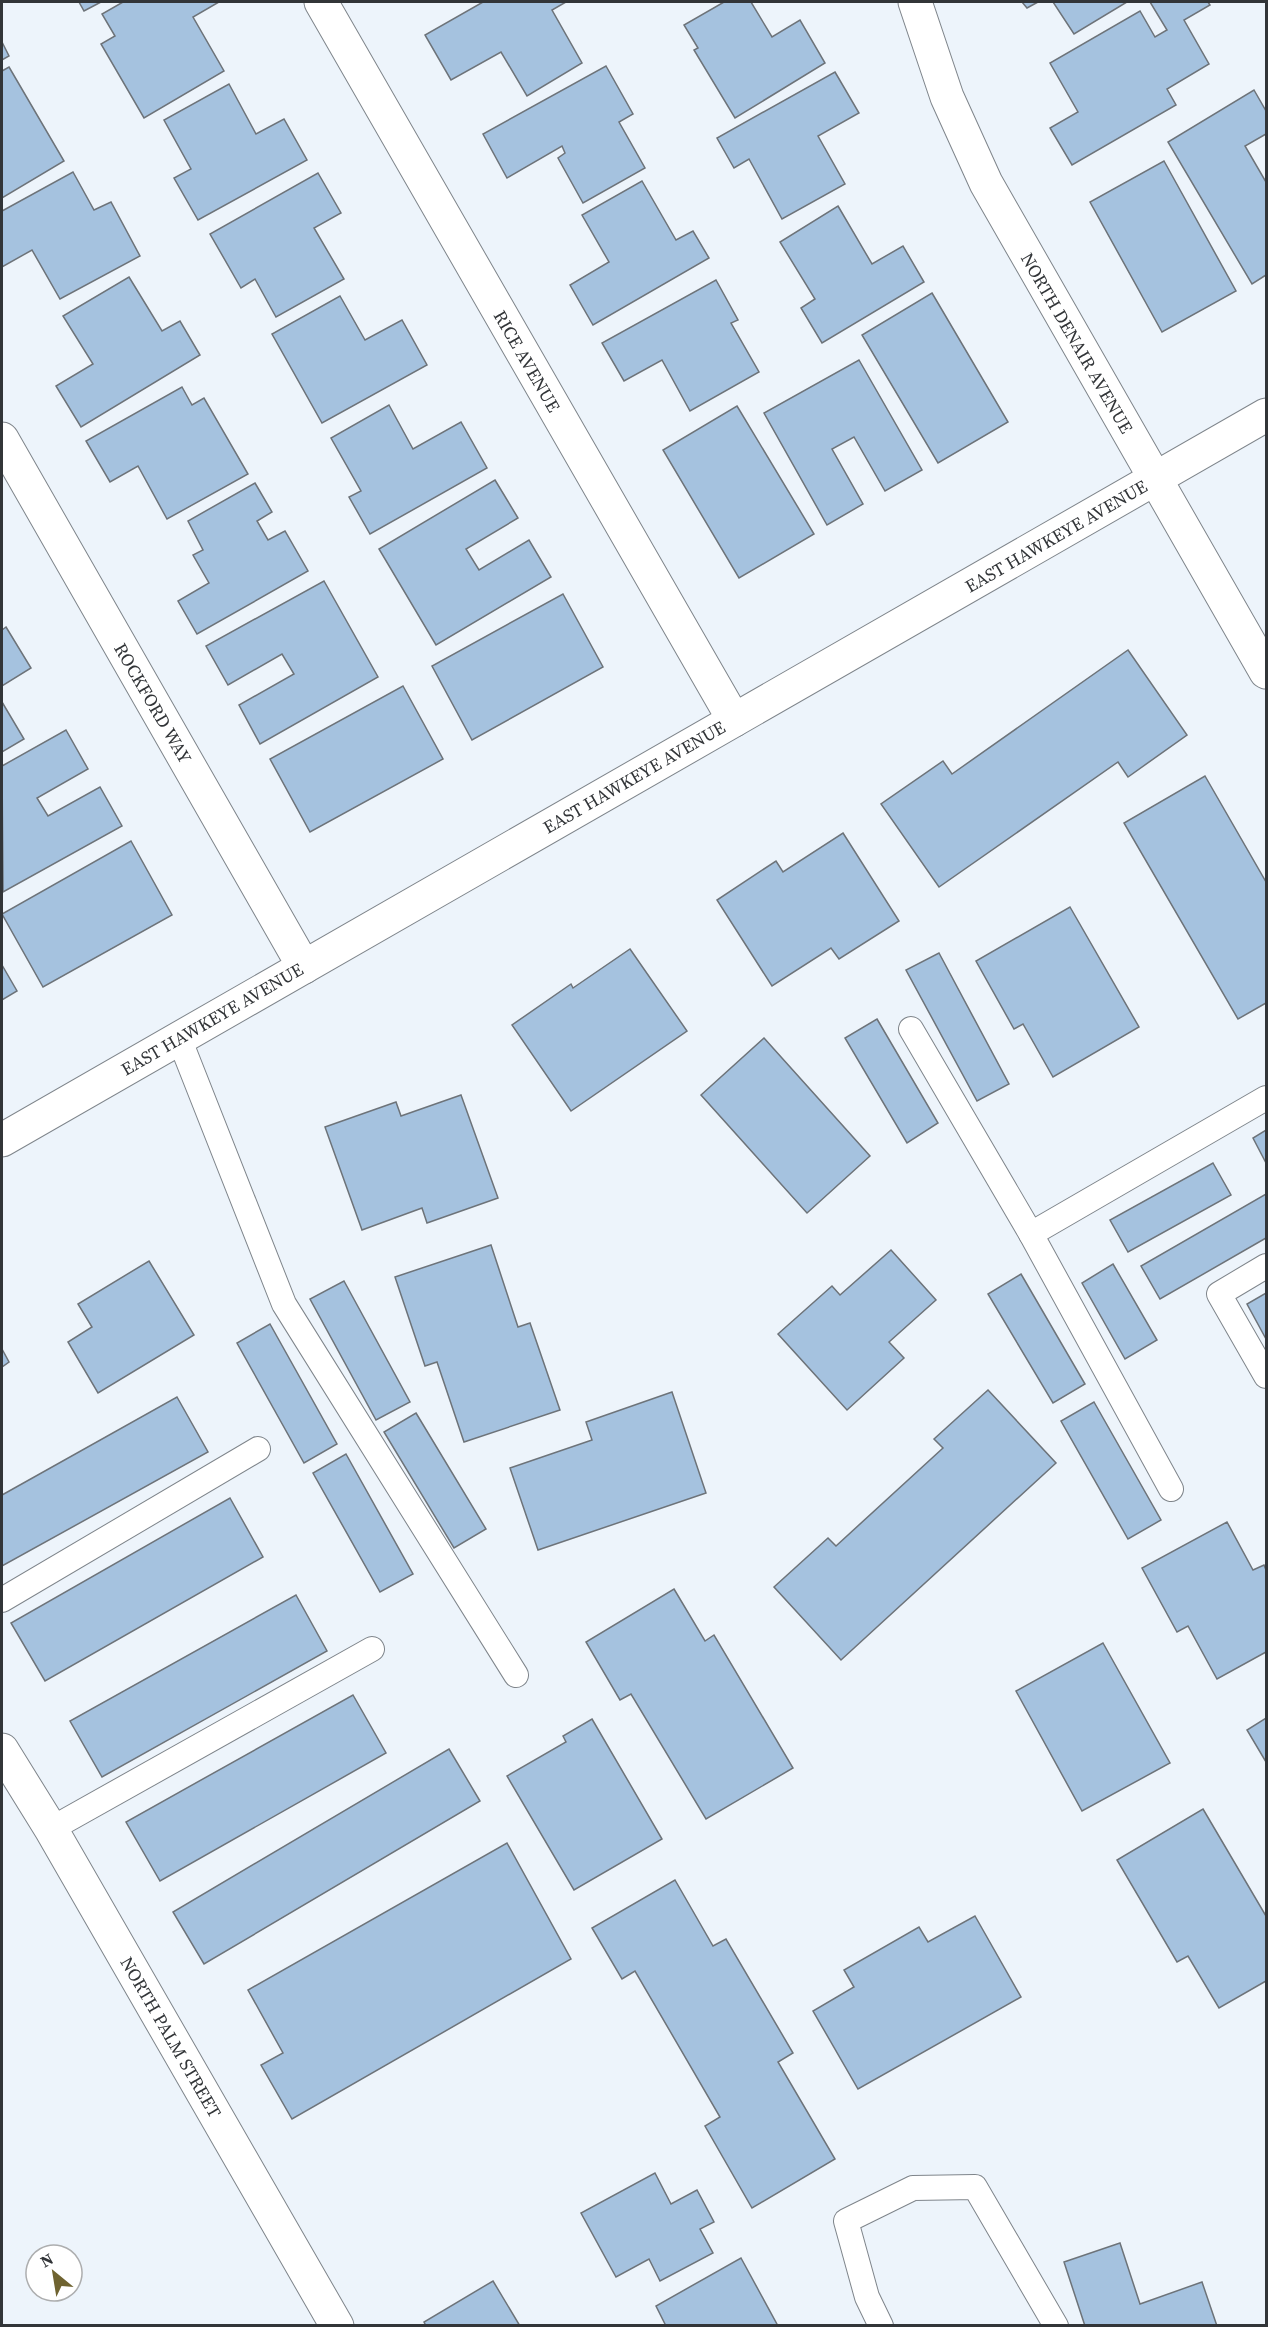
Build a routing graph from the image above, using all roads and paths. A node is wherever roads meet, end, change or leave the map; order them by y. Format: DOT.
graph roads {
  1 [pos="321,2"];
  2 [pos="915,2"];
  3 [pos="1266,415"];
  4 [pos="2,439"];
  5 [pos="1156,479"];
  6 [pos="1266,672"];
  7 [pos="734,720"];
  8 [pos="304,967"];
  9 [pos="911,1029"];
  10 [pos="179,1038"];
  11 [pos="1266,1098"];
  12 [pos="2,1140"];
  13 [pos="1031,1234"];
  14 [pos="1266,1266"];
  15 [pos="1266,1376"];
  16 [pos="258,1449"];
  17 [pos="1172,1489"];
  18 [pos="2,1600"];
  19 [pos="372,1649"];
  20 [pos="516,1675"];
  21 [pos="2,1750"];
  22 [pos="51,1829"];
  23 [pos="337,2325"];
  24 [pos="880,2325"];
  25 [pos="1056,2325"];
  1 -- 7 [label="street, RICE AVENUE"];
  2 -- 5 [label="street, NORTH DENAIR AVENUE"];
  3 -- 5 [label="street, EAST HAWKEYE AVENUE"];
  4 -- 8 [label="street, ROCKFORD WAY"];
  5 -- 6 [label="street, NORTH DENAIR AVENUE"];
  5 -- 7 [label="street, EAST HAWKEYE AVENUE"];
  7 -- 8 [label="street, EAST HAWKEYE AVENUE"];
  8 -- 10 [label="street, EAST HAWKEYE AVENUE"];
  9 -- 13 [label="lane"];
  10 -- 12 [label="street, EAST HAWKEYE AVENUE"];
  10 -- 20 [label="lane"];
  11 -- 13 [label="lane"];
  13 -- 17 [label="lane"];
  14 -- 15 [label="lane"];
  16 -- 18 [label="lane"];
  19 -- 22 [label="lane"];
  21 -- 22 [label="street, NORTH PALM STREET"];
  22 -- 23 [label="street, NORTH PALM STREET"];
  24 -- 25 [label="lane"];
}
